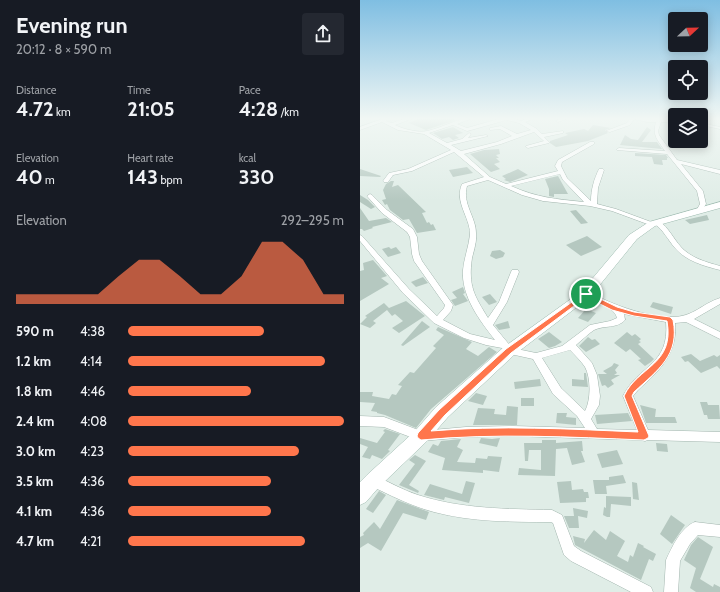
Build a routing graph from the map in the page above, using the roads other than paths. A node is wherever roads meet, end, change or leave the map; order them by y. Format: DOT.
graph roads {
  1 [pos="448,146"];
  2 [pos="489,146"];
  3 [pos="534,146"];
  4 [pos="587,146"];
  5 [pos="664,146"];
  6 [pos="528,147"];
  7 [pos="619,149"];
  8 [pos="454,150"];
  9 [pos="460,153"];
  10 [pos="669,153"];
  11 [pos="676,161"];
  12 [pos="601,170"];
  13 [pos="561,172"];
  14 [pos="720,172"];
  15 [pos="488,178"];
  16 [pos="386,181"];
  17 [pos="505,186"];
  18 [pos="370,196"];
  19 [pos="720,204"];
  20 [pos="592,205"];
  21 [pos="699,211"];
  22 [pos="654,223"];
  23 [pos="361,240"];
  24 [pos="720,268"];
  25 [pos="515,272"];
  26 [pos="586,294"];
  27 [pos="720,301"];
  28 [pos="614,308"];
  29 [pos="686,319"];
  30 [pos="670,320"];
  31 [pos="437,321"];
  32 [pos="488,326"];
  33 [pos="720,336"];
  34 [pos="570,344"];
  35 [pos="506,348"];
  36 [pos="536,356"];
  37 [pos="586,419"];
  38 [pos="360,421"];
  39 [pos="594,434"];
  40 [pos="421,436"];
  41 [pos="644,436"];
  42 [pos="720,437"];
  43 [pos="373,481"];
  44 [pos="360,496"];
  45 [pos="720,531"];
  46 [pos="646,592"];
  47 [pos="671,592"];
  1 -- 8 [label="street"];
  2 -- 9 [label="street"];
  3 -- 6 [label="street"];
  4 -- 13 [label="street"];
  5 -- 10 [label="street"];
  7 -- 10 [label="street"];
  8 -- 9 [label="street"];
  8 -- 16 [label="street"];
  9 -- 15 [label="street"];
  10 -- 11 [label="street"];
  11 -- 14 [label="street"];
  11 -- 21 [label="street"];
  12 -- 20 [label="street"];
  13 -- 17 [label="street"];
  13 -- 20 [label="street"];
  15 -- 17 [label="street"];
  15 -- 32 [label="street"];
  17 -- 20 [label="street"];
  18 -- 31 [label="street"];
  19 -- 21 [label="street"];
  20 -- 22 [label="street"];
  21 -- 22 [label="street"];
  22 -- 24 [label="street"];
  22 -- 26 [label="street"];
  23 -- 31 [label="street"];
  25 -- 32 [label="street"];
  26 -- 28 [label="street"];
  26 -- 35 [label="street"];
  27 -- 29 [label="street"];
  28 -- 30 [label="street"];
  28 -- 34 [label="street"];
  29 -- 30 [label="street"];
  29 -- 33 [label="street"];
  30 -- 41 [label="street"];
  31 -- 35 [label="street"];
  32 -- 35 [label="street"];
  34 -- 36 [label="street"];
  34 -- 37 [label="street"];
  35 -- 36 [label="street"];
  35 -- 40 [label="street"];
  36 -- 37 [label="street"];
  37 -- 39 [label="street"];
  38 -- 40 [label="street"];
  39 -- 40 [label="street"];
  39 -- 41 [label="street"];
  40 -- 43 [label="street"];
  41 -- 42 [label="street"];
  43 -- 44 [label="street"];
  43 -- 46 [label="street"];
  45 -- 47 [label="street"];
}
